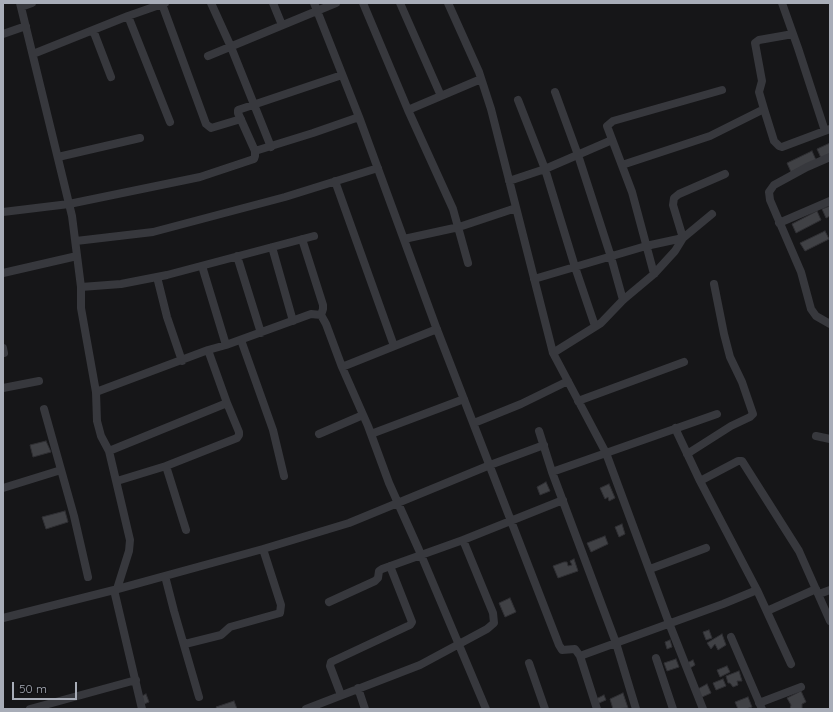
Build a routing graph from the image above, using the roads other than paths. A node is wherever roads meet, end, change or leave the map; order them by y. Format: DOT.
graph roads {
  1 [pos="32,3"];
  2 [pos="211,3"];
  3 [pos="273,3"];
  4 [pos="314,3"];
  5 [pos="336,3"];
  6 [pos="363,3"];
  7 [pos="400,3"];
  8 [pos="448,3"];
  9 [pos="782,3"];
  10 [pos="163,4"];
  11 [pos="21,5"];
  12 [pos="317,12"];
  13 [pos="128,16"];
  14 [pos="282,25"];
  15 [pos="26,26"];
  16 [pos="93,30"];
  17 [pos="3,34"];
  18 [pos="793,34"];
  19 [pos="231,47"];
  20 [pos="33,54"];
  21 [pos="208,56"];
  22 [pos="342,76"];
  23 [pos="111,77"];
  24 [pos="482,79"];
  25 [pos="722,90"];
  26 [pos="554,92"];
  27 [pos="441,96"];
  28 [pos="518,100"];
  29 [pos="254,104"];
  30 [pos="764,109"];
  31 [pos="408,110"];
  32 [pos="359,117"];
  33 [pos="241,119"];
  34 [pos="170,122"];
  35 [pos="828,130"];
  36 [pos="140,138"];
  37 [pos="612,140"];
  38 [pos="271,147"];
  39 [pos="255,151"];
  40 [pos="578,155"];
  41 [pos="830,157"];
  42 [pos="58,158"];
  43 [pos="622,165"];
  44 [pos="378,168"];
  45 [pos="545,169"];
  46 [pos="725,174"];
  47 [pos="335,181"];
  48 [pos="509,181"];
  49 [pos="830,201"];
  50 [pos="69,204"];
  51 [pos="516,208"];
  52 [pos="3,212"];
  53 [pos="712,214"];
  54 [pos="779,223"];
  55 [pos="459,227"];
  56 [pos="314,236"];
  57 [pos="683,238"];
  58 [pos="302,239"];
  59 [pos="404,239"];
  60 [pos="76,241"];
  61 [pos="272,246"];
  62 [pos="646,246"];
  63 [pos="77,256"];
  64 [pos="237,256"];
  65 [pos="612,257"];
  66 [pos="468,263"];
  67 [pos="202,266"];
  68 [pos="575,267"];
  69 [pos="3,273"];
  70 [pos="654,274"];
  71 [pos="157,277"];
  72 [pos="534,279"];
  73 [pos="714,284"];
  74 [pos="81,287"];
  75 [pos="623,300"];
  76 [pos="321,315"];
  77 [pos="294,321"];
  78 [pos="830,324"];
  79 [pos="595,326"];
  80 [pos="437,329"];
  81 [pos="260,333"];
  82 [pos="241,340"];
  83 [pos="226,345"];
  84 [pos="394,346"];
  85 [pos="208,350"];
  86 [pos="553,353"];
  87 [pos="182,361"];
  88 [pos="684,362"];
  89 [pos="342,367"];
  90 [pos="39,381"];
  91 [pos="568,381"];
  92 [pos="3,388"];
  93 [pos="96,392"];
  94 [pos="464,400"];
  95 [pos="578,400"];
  96 [pos="227,403"];
  97 [pos="44,410"];
  98 [pos="717,414"];
  99 [pos="363,415"];
  100 [pos="474,424"];
  101 [pos="675,428"];
  102 [pos="539,431"];
  103 [pos="319,434"];
  104 [pos="371,434"];
  105 [pos="816,436"];
  106 [pos="830,439"];
  107 [pos="544,445"];
  108 [pos="109,451"];
  109 [pos="606,453"];
  110 [pos="687,454"];
  111 [pos="490,465"];
  112 [pos="166,466"];
  113 [pos="61,470"];
  114 [pos="552,472"];
  115 [pos="284,476"];
  116 [pos="700,480"];
  117 [pos="117,481"];
  118 [pos="3,488"];
  119 [pos="563,500"];
  120 [pos="397,502"];
  121 [pos="512,520"];
  122 [pos="186,530"];
  123 [pos="463,540"];
  124 [pos="706,548"];
  125 [pos="263,549"];
  126 [pos="421,556"];
  127 [pos="390,566"];
  128 [pos="650,569"];
  129 [pos="166,576"];
  130 [pos="88,577"];
  131 [pos="115,589"];
  132 [pos="757,590"];
  133 [pos="830,590"];
  134 [pos="817,592"];
  135 [pos="329,602"];
  136 [pos="767,611"];
  137 [pos="3,618"];
  138 [pos="830,621"];
  139 [pos="669,623"];
  140 [pos="731,637"];
  141 [pos="616,643"];
  142 [pos="184,644"];
  143 [pos="458,645"];
  144 [pos="580,656"];
  145 [pos="656,658"];
  146 [pos="529,663"];
  147 [pos="791,664"];
  148 [pos="136,680"];
  149 [pos="801,687"];
  150 [pos="358,688"];
  151 [pos="341,695"];
  152 [pos="200,697"];
  153 [pos="760,706"];
  154 [pos="30,709"];
  155 [pos="142,709"];
  156 [pos="306,709"];
  157 [pos="366,709"];
  158 [pos="486,709"];
  159 [pos="545,709"];
  160 [pos="597,709"];
  161 [pos="636,709"];
  162 [pos="673,709"];
  163 [pos="703,709"];
  1 -- 11 [label="street"];
  2 -- 19 [label="street"];
  3 -- 14 [label="street"];
  4 -- 12 [label="street"];
  5 -- 12 [label="street"];
  6 -- 31 [label="street"];
  7 -- 27 [label="street"];
  8 -- 24 [label="street"];
  9 -- 18 [label="street"];
  10 -- 13 [label="street"];
  10 -- 33 [label="street"];
  11 -- 15 [label="street"];
  12 -- 14 [label="street"];
  12 -- 22 [label="street"];
  13 -- 16 [label="street"];
  13 -- 34 [label="street"];
  14 -- 19 [label="street"];
  15 -- 17 [label="street"];
  15 -- 20 [label="street"];
  16 -- 20 [label="street"];
  16 -- 23 [label="street"];
  18 -- 30 [label="street"];
  18 -- 35 [label="street"];
  19 -- 21 [label="street"];
  19 -- 29 [label="street"];
  20 -- 42 [label="street"];
  22 -- 29 [label="street"];
  22 -- 32 [label="street"];
  24 -- 27 [label="street"];
  24 -- 48 [label="street"];
  25 -- 37 [label="street"];
  26 -- 40 [label="street"];
  27 -- 31 [label="street"];
  28 -- 45 [label="street"];
  29 -- 33 [label="street"];
  29 -- 38 [label="street"];
  30 -- 35 [label="street"];
  30 -- 43 [label="street"];
  31 -- 55 [label="street"];
  32 -- 38 [label="street"];
  32 -- 44 [label="street"];
  33 -- 39 [label="street"];
  36 -- 42 [label="street"];
  37 -- 40 [label="street"];
  37 -- 43 [label="street"];
  38 -- 39 [label="street"];
  39 -- 50 [label="street"];
  40 -- 45 [label="street"];
  40 -- 65 [label="street"];
  41 -- 54 [label="street"];
  42 -- 50 [label="street"];
  43 -- 62 [label="street"];
  44 -- 47 [label="street"];
  44 -- 59 [label="street"];
  45 -- 48 [label="street"];
  45 -- 68 [label="street"];
  46 -- 57 [label="street"];
  47 -- 60 [label="street"];
  47 -- 84 [label="street"];
  48 -- 51 [label="street"];
  49 -- 54 [label="street"];
  50 -- 52 [label="street"];
  50 -- 60 [label="street"];
  51 -- 55 [label="street"];
  51 -- 72 [label="street"];
  53 -- 57 [label="street"];
  54 -- 78 [label="street"];
  55 -- 59 [label="street"];
  55 -- 66 [label="street"];
  56 -- 58 [label="street"];
  57 -- 62 [label="street"];
  57 -- 70 [label="street"];
  58 -- 61 [label="street"];
  58 -- 76 [label="street"];
  59 -- 80 [label="street"];
  60 -- 63 [label="street"];
  61 -- 64 [label="street"];
  61 -- 77 [label="street"];
  62 -- 65 [label="street"];
  62 -- 70 [label="street"];
  63 -- 69 [label="street"];
  63 -- 74 [label="street"];
  64 -- 67 [label="street"];
  64 -- 81 [label="street"];
  65 -- 68 [label="street"];
  65 -- 75 [label="street"];
  67 -- 71 [label="street"];
  67 -- 83 [label="street"];
  68 -- 72 [label="street"];
  68 -- 79 [label="street"];
  70 -- 75 [label="street"];
  71 -- 74 [label="street"];
  71 -- 87 [label="street"];
  72 -- 86 [label="street"];
  73 -- 110 [label="street"];
  74 -- 93 [label="street"];
  75 -- 79 [label="street"];
  76 -- 77 [label="street"];
  76 -- 89 [label="street"];
  77 -- 81 [label="street"];
  79 -- 86 [label="street"];
  80 -- 84 [label="street"];
  80 -- 94 [label="street"];
  81 -- 82 [label="street"];
  82 -- 83 [label="street"];
  82 -- 115 [label="street"];
  83 -- 85 [label="street"];
  84 -- 89 [label="street"];
  85 -- 87 [label="street"];
  85 -- 96 [label="street"];
  86 -- 91 [label="street"];
  87 -- 93 [label="street"];
  88 -- 95 [label="street"];
  89 -- 99 [label="street"];
  90 -- 92 [label="street"];
  91 -- 95 [label="street"];
  91 -- 100 [label="street"];
  93 -- 108 [label="street"];
  94 -- 100 [label="street"];
  94 -- 104 [label="street"];
  95 -- 109 [label="street"];
  96 -- 108 [label="street"];
  96 -- 112 [label="street"];
  97 -- 113 [label="street"];
  98 -- 101 [label="street"];
  99 -- 103 [label="street"];
  99 -- 104 [label="street"];
  100 -- 111 [label="street"];
  101 -- 109 [label="street"];
  101 -- 110 [label="street"];
  102 -- 107 [label="street"];
  104 -- 120 [label="street"];
  105 -- 106 [label="street"];
  107 -- 111 [label="street"];
  107 -- 114 [label="street"];
  108 -- 117 [label="street"];
  109 -- 114 [label="street"];
  109 -- 128 [label="street"];
  110 -- 116 [label="street"];
  111 -- 120 [label="street"];
  111 -- 121 [label="street"];
  112 -- 117 [label="street"];
  112 -- 122 [label="street"];
  113 -- 118 [label="street"];
  113 -- 130 [label="street"];
  114 -- 119 [label="street"];
  116 -- 132 [label="street"];
  116 -- 134 [label="street"];
  117 -- 131 [label="street"];
  119 -- 121 [label="street"];
  119 -- 141 [label="street"];
  120 -- 125 [label="street"];
  120 -- 126 [label="street"];
  121 -- 123 [label="street"];
  121 -- 144 [label="street"];
  123 -- 126 [label="street"];
  123 -- 143 [label="street"];
  124 -- 128 [label="street"];
  125 -- 129 [label="street"];
  125 -- 142 [label="street"];
  126 -- 127 [label="street"];
  126 -- 143 [label="street"];
  127 -- 135 [label="street"];
  127 -- 151 [label="street"];
  128 -- 139 [label="street"];
  129 -- 131 [label="street"];
  129 -- 142 [label="street"];
  131 -- 137 [label="street"];
  131 -- 148 [label="street"];
  132 -- 136 [label="street"];
  132 -- 139 [label="street"];
  133 -- 134 [label="street"];
  134 -- 136 [label="street"];
  134 -- 138 [label="street"];
  136 -- 147 [label="street"];
  139 -- 141 [label="street"];
  139 -- 163 [label="street"];
  140 -- 153 [label="street"];
  141 -- 144 [label="street"];
  141 -- 161 [label="street"];
  142 -- 152 [label="street"];
  143 -- 150 [label="street"];
  143 -- 158 [label="street"];
  144 -- 160 [label="street"];
  145 -- 162 [label="street"];
  146 -- 159 [label="street"];
  148 -- 154 [label="street"];
  148 -- 155 [label="street"];
  149 -- 153 [label="street"];
  150 -- 151 [label="street"];
  150 -- 157 [label="street"];
  151 -- 156 [label="street"];
}
